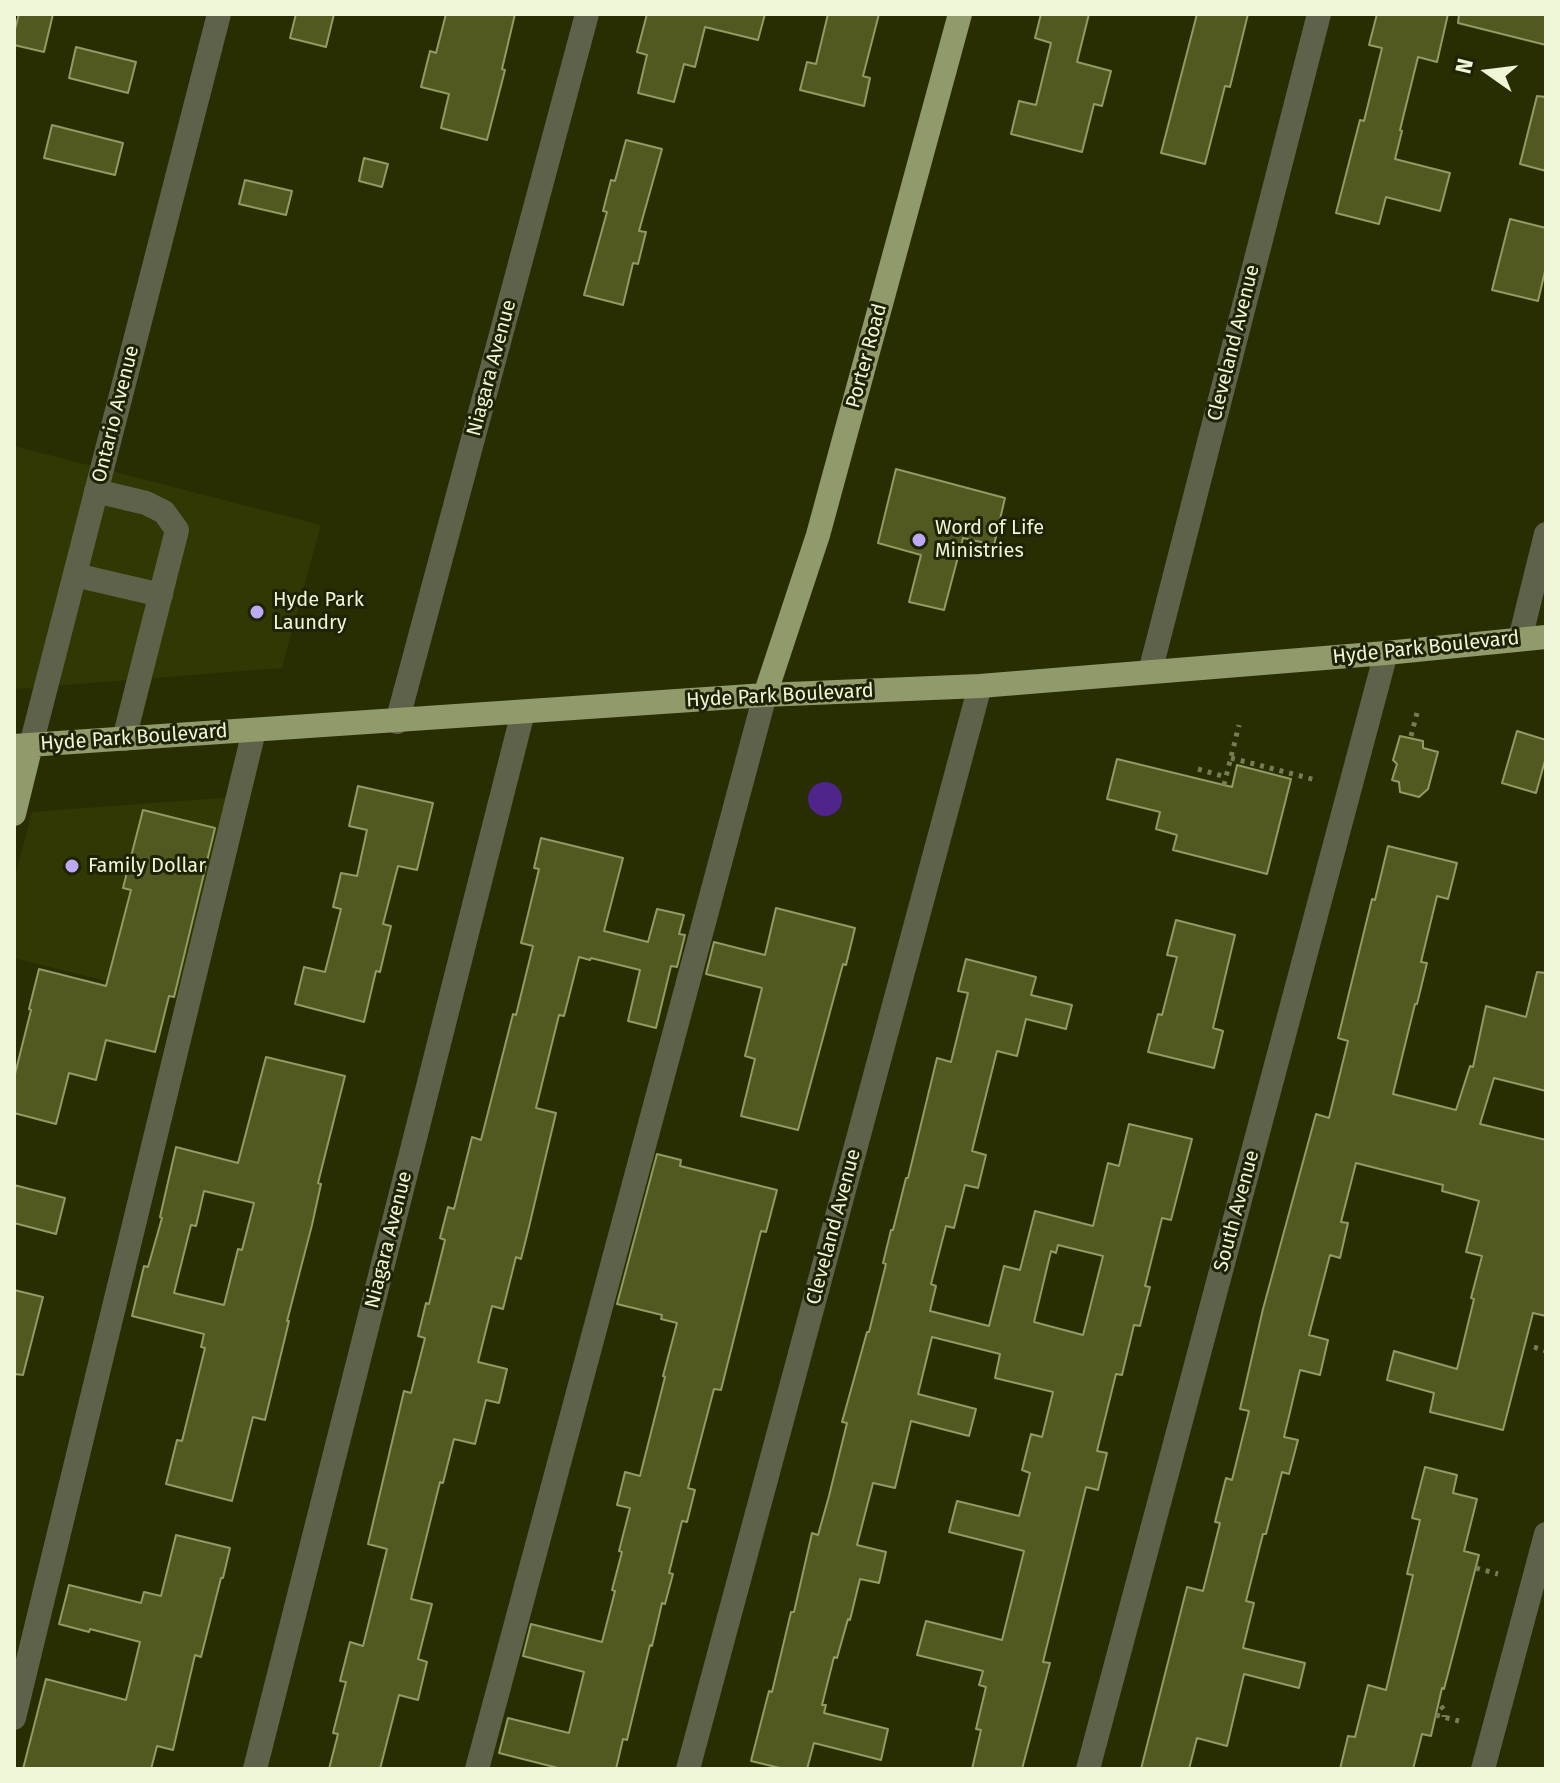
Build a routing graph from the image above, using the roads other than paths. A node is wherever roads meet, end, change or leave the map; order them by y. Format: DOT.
graph roads {
  1 [pos="219,14"];
  2 [pos="587,14"];
  3 [pos="960,14"];
  4 [pos="1319,14"];
  5 [pos="96,491"];
  6 [pos="1546,534"];
  7 [pos="75,575"];
  8 [pos="161,595"];
  9 [pos="1546,637"];
  10 [pos="1520,639"];
  11 [pos="1386,653"];
  12 [pos="1150,672"];
  13 [pos="980,686"];
  14 [pos="765,695"];
  15 [pos="523,712"];
  16 [pos="397,722"];
  17 [pos="254,731"];
  18 [pos="124,739"];
  19 [pos="23,746"];
  20 [pos="14,814"];
  21 [pos="1546,1534"];
  22 [pos="14,1718"];
  23 [pos="255,1769"];
  24 [pos="477,1769"];
  25 [pos="688,1769"];
  26 [pos="1088,1769"];
  27 [pos="1483,1769"];
  1 -- 5 [label="street, Ontario Avenue"];
  2 -- 16 [label="street, Niagara Avenue"];
  3 -- 14 [label="main road, Porter Road"];
  4 -- 12 [label="street, Cleveland Avenue"];
  5 -- 7 [label="street, Ontario Avenue"];
  5 -- 8 [label="street"];
  6 -- 10 [label="street"];
  7 -- 8 [label="street"];
  7 -- 19 [label="street, Ontario Avenue"];
  8 -- 18 [label="street"];
  9 -- 10 [label="main road, Hyde Park Boulevard"];
  10 -- 11 [label="main road, Hyde Park Boulevard"];
  11 -- 12 [label="main road, Hyde Park Boulevard"];
  11 -- 26 [label="street, South Avenue"];
  12 -- 13 [label="main road, Hyde Park Boulevard"];
  13 -- 14 [label="main road, Hyde Park Boulevard"];
  13 -- 25 [label="street, Cleveland Avenue"];
  14 -- 15 [label="main road, Hyde Park Boulevard"];
  14 -- 24 [label="street"];
  15 -- 16 [label="main road, Hyde Park Boulevard"];
  15 -- 23 [label="street, Niagara Avenue"];
  16 -- 17 [label="main road, Hyde Park Boulevard"];
  17 -- 18 [label="main road, Hyde Park Boulevard"];
  17 -- 22 [label="street"];
  18 -- 19 [label="main road, Hyde Park Boulevard"];
  19 -- 20 [label="main road, Ontario Avenue"];
  21 -- 27 [label="street"];
}
